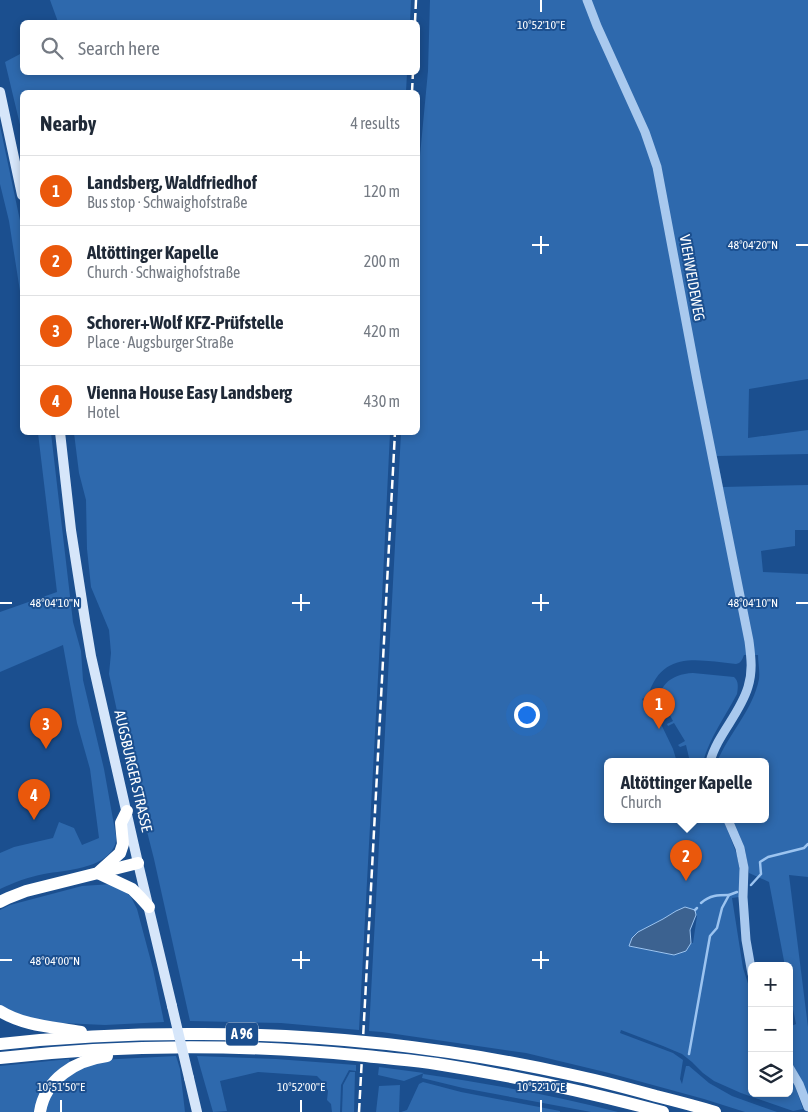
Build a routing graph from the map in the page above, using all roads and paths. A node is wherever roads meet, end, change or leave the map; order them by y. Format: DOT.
graph roads {
  1 [pos="587,0"];
  2 [pos="0,92"];
  3 [pos="20,186"];
  4 [pos="60,435"];
  5 [pos="711,758"];
  6 [pos="127,811"];
  7 [pos="729,823"];
  8 [pos="138,863"];
  9 [pos="98,873"];
  10 [pos="0,902"];
  11 [pos="149,907"];
  12 [pos="750,962"];
  13 [pos="0,1011"];
  14 [pos="103,1035"];
  15 [pos="0,1044"];
  16 [pos="154,1048"];
  17 [pos="0,1058"];
  18 [pos="793,1074"];
  19 [pos="808,1107"];
  20 [pos="40,1112"];
  21 [pos="197,1112"];
  22 [pos="663,1112"];
  23 [pos="715,1112"];
  1 -- 5 [label="street, VIEHWEIDEWEG"];
  2 -- 3 [label="main road"];
  4 -- 6 [label="main road, AUGSBURGER STRASSE"];
  6 -- 8 [label="main road, AUGSBURGER STRASSE"];
  6 -- 9 [label="highway"];
  7 -- 12 [label="street"];
  8 -- 9 [label="highway"];
  8 -- 11 [label="main road, AUGSBURGER STRASSE"];
  9 -- 10 [label="highway"];
  9 -- 11 [label="highway"];
  11 -- 21 [label="main road, AUGSBURGER STRASSE, bridge"];
  13 -- 14 [label="highway"];
  14 -- 15 [label="highway, A 96"];
  14 -- 23 [label="highway, A 96"];
  16 -- 17 [label="highway, A 96"];
  16 -- 20 [label="highway"];
  16 -- 22 [label="highway, A 96"];
  18 -- 19 [label="street"];
}
